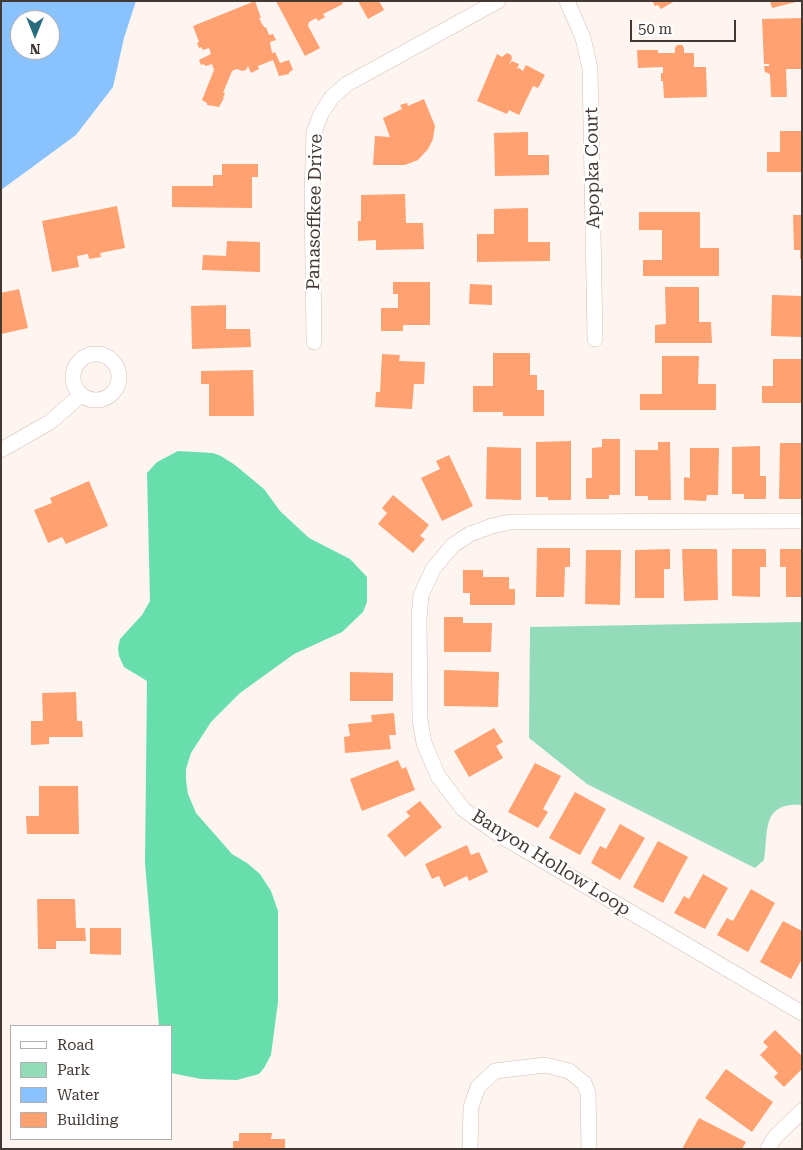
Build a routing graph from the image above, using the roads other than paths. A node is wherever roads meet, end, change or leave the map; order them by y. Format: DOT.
graph roads {
  1 [pos="498,1"];
  2 [pos="567,1"];
  3 [pos="595,339"];
  4 [pos="314,342"];
  5 [pos="81,395"];
  6 [pos="1,450"];
  7 [pos="802,521"];
  8 [pos="802,1013"];
  9 [pos="802,1111"];
  10 [pos="470,1149"];
  11 [pos="589,1149"];
  12 [pos="768,1149"];
  1 -- 4 [label="street, Panasoffkee Drive"];
  2 -- 3 [label="street, Apopka Court"];
  5 -- 6 [label="street"];
  7 -- 8 [label="street, Banyon Hollow Loop"];
  9 -- 12 [label="street"];
  10 -- 11 [label="street"];
}
